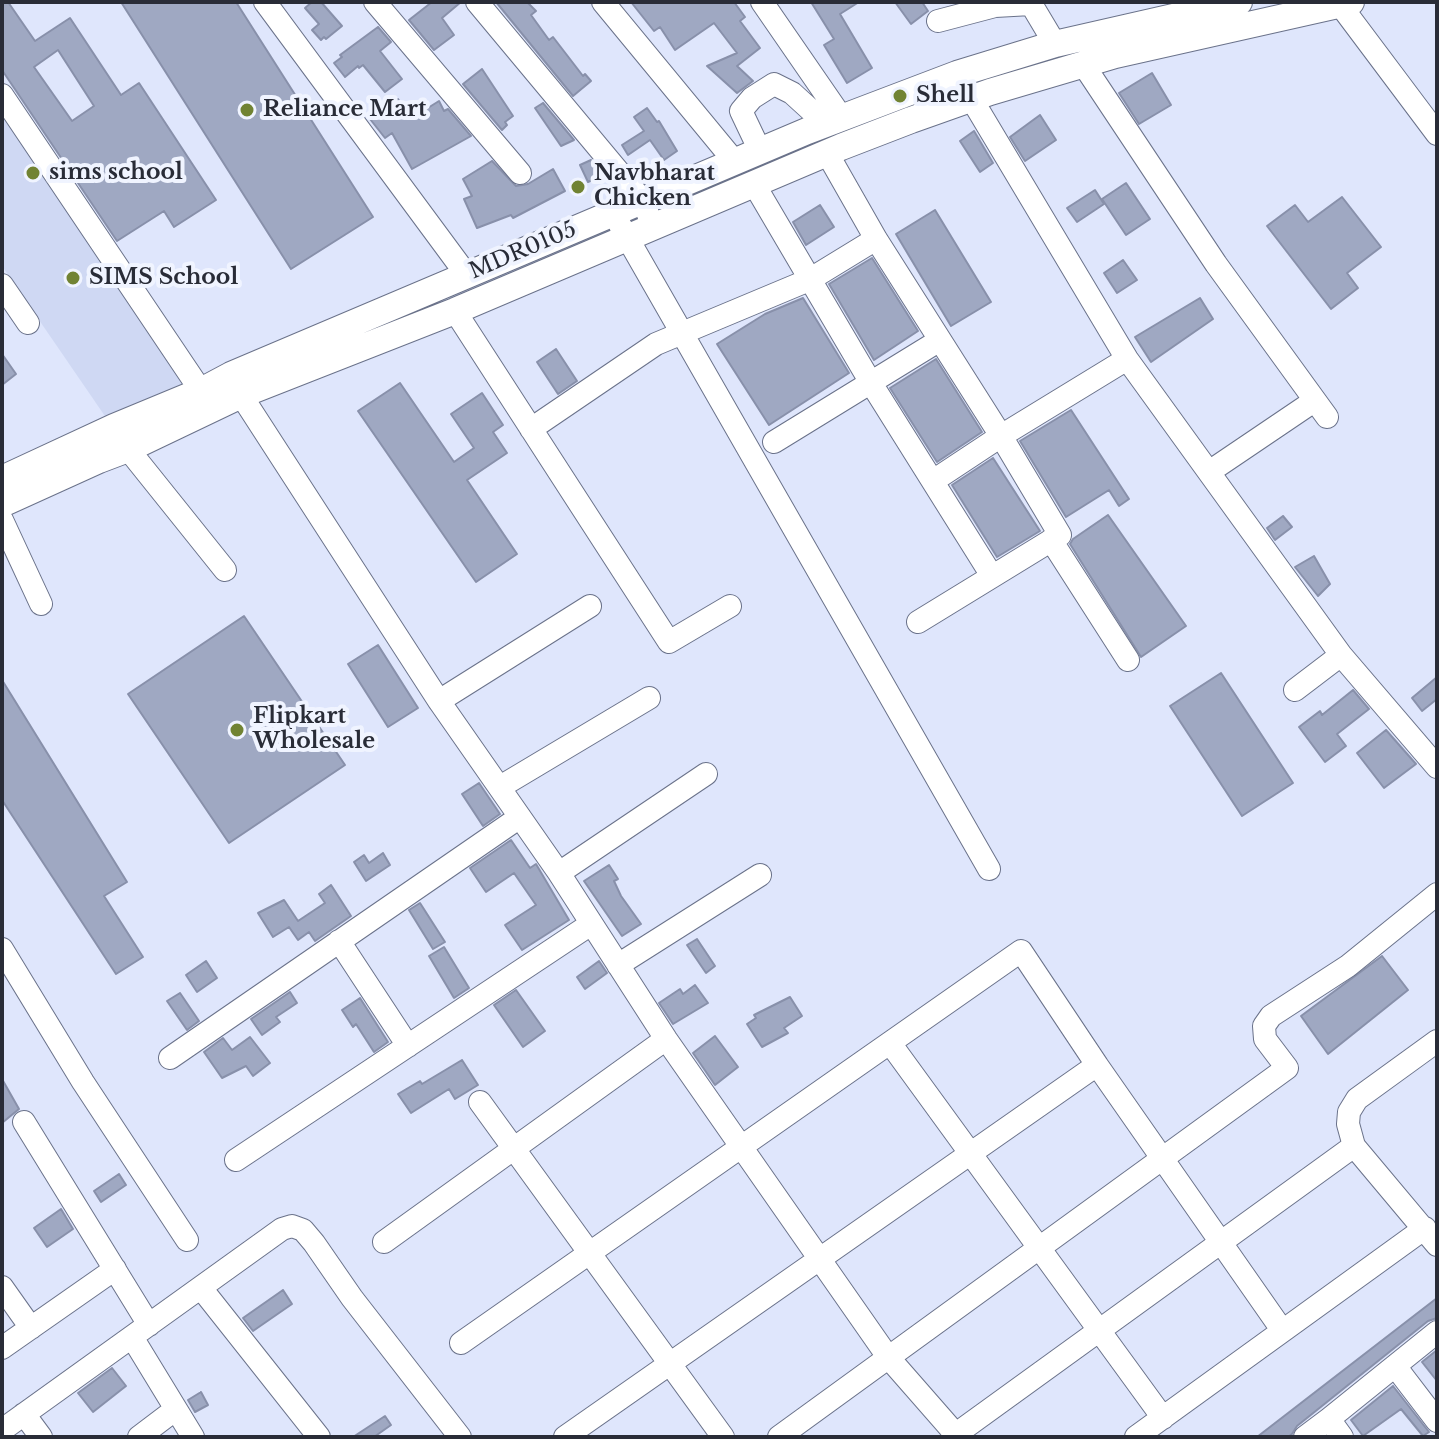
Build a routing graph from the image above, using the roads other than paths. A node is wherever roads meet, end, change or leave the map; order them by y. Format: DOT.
graph roads {
  1 [pos="265,2"];
  2 [pos="375,2"];
  3 [pos="477,2"];
  4 [pos="603,2"];
  5 [pos="762,2"];
  6 [pos="1239,2"];
  7 [pos="1030,3"];
  8 [pos="1343,3"];
  9 [pos="1182,8"];
  10 [pos="938,21"];
  11 [pos="1055,44"];
  12 [pos="1083,64"];
  13 [pos="2,95"];
  14 [pos="971,98"];
  15 [pos="834,121"];
  16 [pos="1437,134"];
  17 [pos="760,151"];
  18 [pos="827,153"];
  19 [pos="735,162"];
  20 [pos="520,173"];
  21 [pos="754,184"];
  22 [pos="643,201"];
  23 [pos="612,214"];
  24 [pos="653,227"];
  25 [pos="629,237"];
  26 [pos="876,239"];
  27 [pos="466,274"];
  28 [pos="809,280"];
  29 [pos="2,285"];
  30 [pos="455,311"];
  31 [pos="28,323"];
  32 [pos="682,333"];
  33 [pos="940,340"];
  34 [pos="1127,359"];
  35 [pos="871,383"];
  36 [pos="201,391"];
  37 [pos="241,395"];
  38 [pos="531,429"];
  39 [pos="1001,436"];
  40 [pos="774,442"];
  41 [pos="128,449"];
  42 [pos="1209,472"];
  43 [pos="2,479"];
  44 [pos="933,481"];
  45 [pos="2,504"];
  46 [pos="2,520"];
  47 [pos="1051,540"];
  48 [pos="225,570"];
  49 [pos="992,576"];
  50 [pos="41,604"];
  51 [pos="590,606"];
  52 [pos="730,606"];
  53 [pos="918,622"];
  54 [pos="1341,655"];
  55 [pos="1128,660"];
  56 [pos="1295,690"];
  57 [pos="649,698"];
  58 [pos="439,701"];
  59 [pos="1429,743"];
  60 [pos="1437,767"];
  61 [pos="706,774"];
  62 [pos="500,787"];
  63 [pos="520,817"];
  64 [pos="989,869"];
  65 [pos="559,873"];
  66 [pos="760,875"];
  67 [pos="1436,898"];
  68 [pos="591,924"];
  69 [pos="339,941"];
  70 [pos="2,949"];
  71 [pos="618,965"];
  72 [pos="666,1039"];
  73 [pos="1437,1041"];
  74 [pos="890,1043"];
  75 [pos="408,1046"];
  76 [pos="170,1058"];
  77 [pos="1097,1065"];
  78 [pos="480,1102"];
  79 [pos="24,1122"];
  80 [pos="1354,1146"];
  81 [pos="742,1147"];
  82 [pos="513,1148"];
  83 [pos="970,1153"];
  84 [pos="1162,1158"];
  85 [pos="236,1160"];
  86 [pos="1431,1237"];
  87 [pos="187,1240"];
  88 [pos="384,1242"];
  89 [pos="1222,1242"];
  90 [pos="1039,1248"];
  91 [pos="590,1253"];
  92 [pos="820,1259"];
  93 [pos="115,1269"];
  94 [pos="2,1287"];
  95 [pos="201,1288"];
  96 [pos="31,1328"];
  97 [pos="1099,1330"];
  98 [pos="1282,1330"];
  99 [pos="141,1331"];
  100 [pos="1437,1332"];
  101 [pos="461,1343"];
  102 [pos="2,1348"];
  103 [pos="888,1357"];
  104 [pos="670,1363"];
  105 [pos="1395,1366"];
  106 [pos="176,1409"];
  107 [pos="24,1414"];
  108 [pos="1163,1418"];
  109 [pos="1437,1421"];
  110 [pos="1336,1428"];
  111 [pos="2,1430"];
  112 [pos="955,1436"];
  113 [pos="41,1437"];
  114 [pos="139,1437"];
  115 [pos="193,1437"];
  116 [pos="319,1437"];
  117 [pos="460,1437"];
  118 [pos="565,1437"];
  119 [pos="723,1437"];
  120 [pos="779,1437"];
  121 [pos="1136,1437"];
  122 [pos="1305,1437"];
  1 -- 27 [label="street"];
  2 -- 20 [label="street"];
  3 -- 22 [label="street"];
  4 -- 19 [label="street"];
  5 -- 15 [label="street"];
  6 -- 9 [label="main road, MDR0105"];
  7 -- 10 [label="street"];
  7 -- 11 [label="street"];
  8 -- 12 [label="main road, MDR0105"];
  8 -- 16 [label="street"];
  9 -- 11 [label="main road, MDR0105"];
  11 -- 15 [label="main road, MDR0105"];
  12 -- 14 [label="main road, MDR0105"];
  12 -- 42 [label="street"];
  13 -- 36 [label="street"];
  14 -- 18 [label="main road, MDR0105"];
  14 -- 34 [label="street"];
  15 -- 17 [label="main road, MDR0105"];
  15 -- 17 [label="street"];
  17 -- 19 [label="main road, MDR0105"];
  18 -- 21 [label="main road, MDR0105"];
  18 -- 26 [label="street"];
  19 -- 22 [label="main road, MDR0105"];
  21 -- 24 [label="main road, MDR0105"];
  21 -- 28 [label="street"];
  22 -- 23 [label="main road, MDR0105"];
  22 -- 24 [label="street"];
  23 -- 25 [label="street"];
  23 -- 27 [label="main road, MDR0105"];
  24 -- 25 [label="main road, MDR0105"];
  25 -- 30 [label="main road, MDR0105"];
  25 -- 32 [label="street"];
  26 -- 28 [label="street"];
  26 -- 33 [label="street"];
  27 -- 36 [label="main road, MDR0105"];
  28 -- 32 [label="street"];
  28 -- 35 [label="street"];
  29 -- 31 [label="street"];
  30 -- 37 [label="main road, MDR0105"];
  30 -- 38 [label="street"];
  32 -- 38 [label="street"];
  32 -- 64 [label="street"];
  33 -- 35 [label="street"];
  33 -- 39 [label="street"];
  34 -- 39 [label="street"];
  34 -- 42 [label="street"];
  35 -- 40 [label="street"];
  35 -- 44 [label="street"];
  36 -- 43 [label="main road, MDR0105"];
  37 -- 41 [label="main road, MDR0105"];
  37 -- 58 [label="street"];
  38 -- 52 [label="street"];
  39 -- 44 [label="street"];
  39 -- 47 [label="street"];
  41 -- 45 [label="main road, MDR0105"];
  41 -- 48 [label="street"];
  42 -- 54 [label="street"];
  44 -- 49 [label="street"];
  46 -- 50 [label="street"];
  47 -- 49 [label="street"];
  47 -- 55 [label="street"];
  49 -- 53 [label="street"];
  51 -- 58 [label="street"];
  54 -- 56 [label="street"];
  54 -- 59 [label="street"];
  57 -- 62 [label="street"];
  58 -- 62 [label="street"];
  59 -- 60 [label="street"];
  61 -- 65 [label="street"];
  62 -- 63 [label="street"];
  63 -- 65 [label="street"];
  63 -- 69 [label="street"];
  65 -- 68 [label="street"];
  66 -- 71 [label="street"];
  67 -- 84 [label="street"];
  68 -- 71 [label="street"];
  68 -- 75 [label="street"];
  69 -- 75 [label="street"];
  69 -- 76 [label="street"];
  70 -- 87 [label="street"];
  71 -- 72 [label="street"];
  72 -- 81 [label="street"];
  72 -- 82 [label="street"];
  73 -- 80 [label="street"];
  74 -- 77 [label="street"];
  74 -- 81 [label="street"];
  74 -- 83 [label="street"];
  75 -- 85 [label="street"];
  77 -- 83 [label="street"];
  77 -- 84 [label="street"];
  78 -- 82 [label="street"];
  79 -- 93 [label="street"];
  80 -- 86 [label="street"];
  80 -- 89 [label="street"];
  81 -- 91 [label="street"];
  81 -- 92 [label="street"];
  82 -- 88 [label="street"];
  82 -- 91 [label="street"];
  83 -- 90 [label="street"];
  83 -- 92 [label="street"];
  84 -- 89 [label="street"];
  84 -- 90 [label="street"];
  86 -- 98 [label="street"];
  89 -- 97 [label="street"];
  89 -- 98 [label="street"];
  90 -- 97 [label="street"];
  90 -- 103 [label="street"];
  91 -- 101 [label="street"];
  91 -- 104 [label="street"];
  92 -- 103 [label="street"];
  92 -- 104 [label="street"];
  93 -- 96 [label="street"];
  93 -- 99 [label="street"];
  94 -- 96 [label="street"];
  95 -- 99 [label="street"];
  95 -- 116 [label="street"];
  95 -- 117 [label="street"];
  96 -- 102 [label="street"];
  97 -- 108 [label="street"];
  97 -- 112 [label="street"];
  98 -- 108 [label="street"];
  99 -- 106 [label="street"];
  99 -- 107 [label="street"];
  100 -- 105 [label="street"];
  103 -- 112 [label="street"];
  103 -- 120 [label="street"];
  104 -- 118 [label="street"];
  104 -- 119 [label="street"];
  105 -- 109 [label="street"];
  105 -- 110 [label="street"];
  106 -- 114 [label="street"];
  106 -- 115 [label="street"];
  107 -- 111 [label="street"];
  107 -- 113 [label="street"];
  108 -- 121 [label="street"];
  110 -- 122 [label="street"];
}
